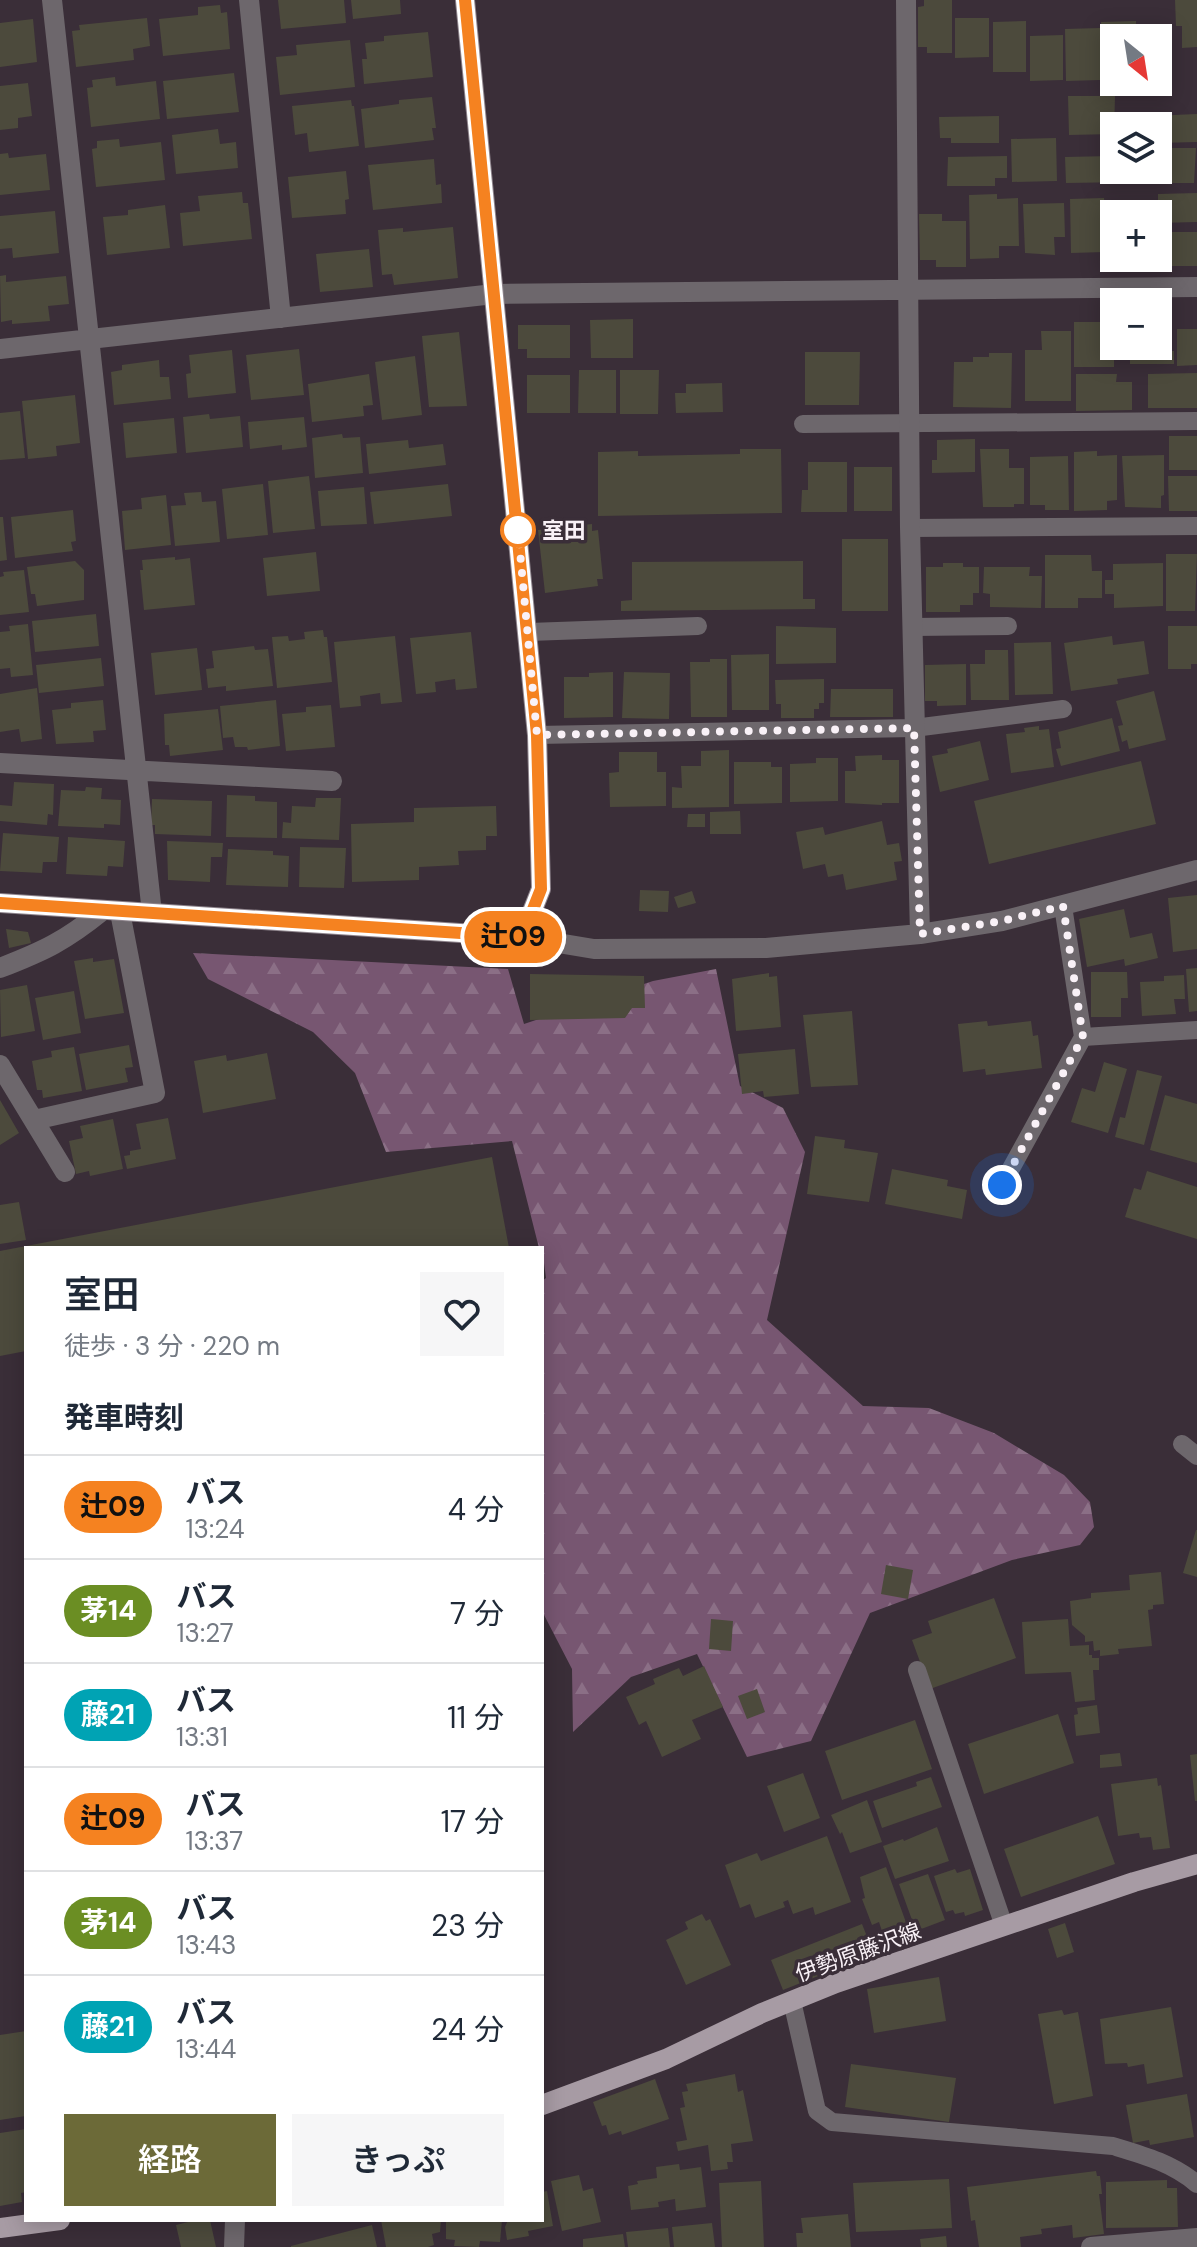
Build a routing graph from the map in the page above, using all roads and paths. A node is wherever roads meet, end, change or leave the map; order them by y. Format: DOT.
graph roads {
  1 [pos="52,0"];
  2 [pos="249,0"];
  3 [pos="465,0"];
  4 [pos="906,0"];
  5 [pos="1197,287"];
  6 [pos="908,288"];
  7 [pos="494,294"];
  8 [pos="281,318"];
  9 [pos="88,339"];
  10 [pos="0,349"];
  11 [pos="1197,421"];
  12 [pos="803,424"];
  13 [pos="909,424"];
  14 [pos="1197,526"];
  15 [pos="910,528"];
  16 [pos="698,626"];
  17 [pos="1008,626"];
  18 [pos="912,627"];
  19 [pos="529,632"];
  20 [pos="1063,709"];
  21 [pos="914,728"];
  22 [pos="537,735"];
  23 [pos="0,763"];
  24 [pos="135,771"];
  25 [pos="332,781"];
  26 [pos="1197,870"];
  27 [pos="0,903"];
  28 [pos="1063,906"];
  29 [pos="111,911"];
  30 [pos="152,913"];
  31 [pos="920,934"];
  32 [pos="522,937"];
  33 [pos="0,968"];
  34 [pos="1197,1030"];
  35 [pos="1083,1037"];
  36 [pos="0,1065"];
  37 [pos="34,1120"];
  38 [pos="65,1172"];
  39 [pos="1002,1185"];
  40 [pos="1182,1444"];
  41 [pos="1197,1456"];
  42 [pos="917,1670"];
  43 [pos="1197,1864"];
  44 [pos="1004,1926"];
  45 [pos="792,2001"];
  46 [pos="544,2104"];
  47 [pos="1197,2184"];
  48 [pos="45,2222"];
  49 [pos="235,2222"];
  50 [pos="0,2228"];
  51 [pos="1197,2238"];
  52 [pos="234,2247"];
  53 [pos="1091,2247"];
  1 -- 9 [label="street"];
  2 -- 8 [label="street"];
  3 -- 7 [label="street"];
  4 -- 6 [label="street"];
  5 -- 6 [label="street"];
  6 -- 7 [label="street"];
  6 -- 13 [label="street"];
  7 -- 8 [label="street"];
  7 -- 19 [label="street"];
  8 -- 9 [label="street"];
  9 -- 10 [label="street"];
  9 -- 24 [label="street"];
  11 -- 13 [label="lane"];
  12 -- 13 [label="lane"];
  13 -- 15 [label="street"];
  14 -- 15 [label="lane"];
  15 -- 18 [label="street"];
  16 -- 19 [label="lane"];
  17 -- 18 [label="lane"];
  18 -- 21 [label="street"];
  19 -- 22 [label="street"];
  20 -- 21 [label="lane"];
  21 -- 22 [label="lane"];
  21 -- 31 [label="street"];
  22 -- 32 [label="street"];
  23 -- 24 [label="street"];
  24 -- 25 [label="street"];
  24 -- 30 [label="street"];
  26 -- 28 [label="street"];
  27 -- 29 [label="street"];
  28 -- 31 [label="street"];
  28 -- 35 [label="lane"];
  29 -- 30 [label="street"];
  29 -- 33 [label="street"];
  29 -- 37 [label="street"];
  30 -- 32 [label="street"];
  31 -- 32 [label="street"];
  34 -- 35 [label="lane"];
  35 -- 39 [label="lane"];
  36 -- 37 [label="street"];
  37 -- 38 [label="street"];
  40 -- 41 [label="lane"];
  42 -- 44 [label="lane"];
  43 -- 44 [label="main road, 伊勢原藤沢線"];
  44 -- 45 [label="main road, 伊勢原藤沢線"];
  45 -- 46 [label="main road, 伊勢原藤沢線"];
  45 -- 47 [label="lane"];
  48 -- 50 [label="main road"];
  49 -- 52 [label="street"];
  51 -- 53 [label="street"];
}
